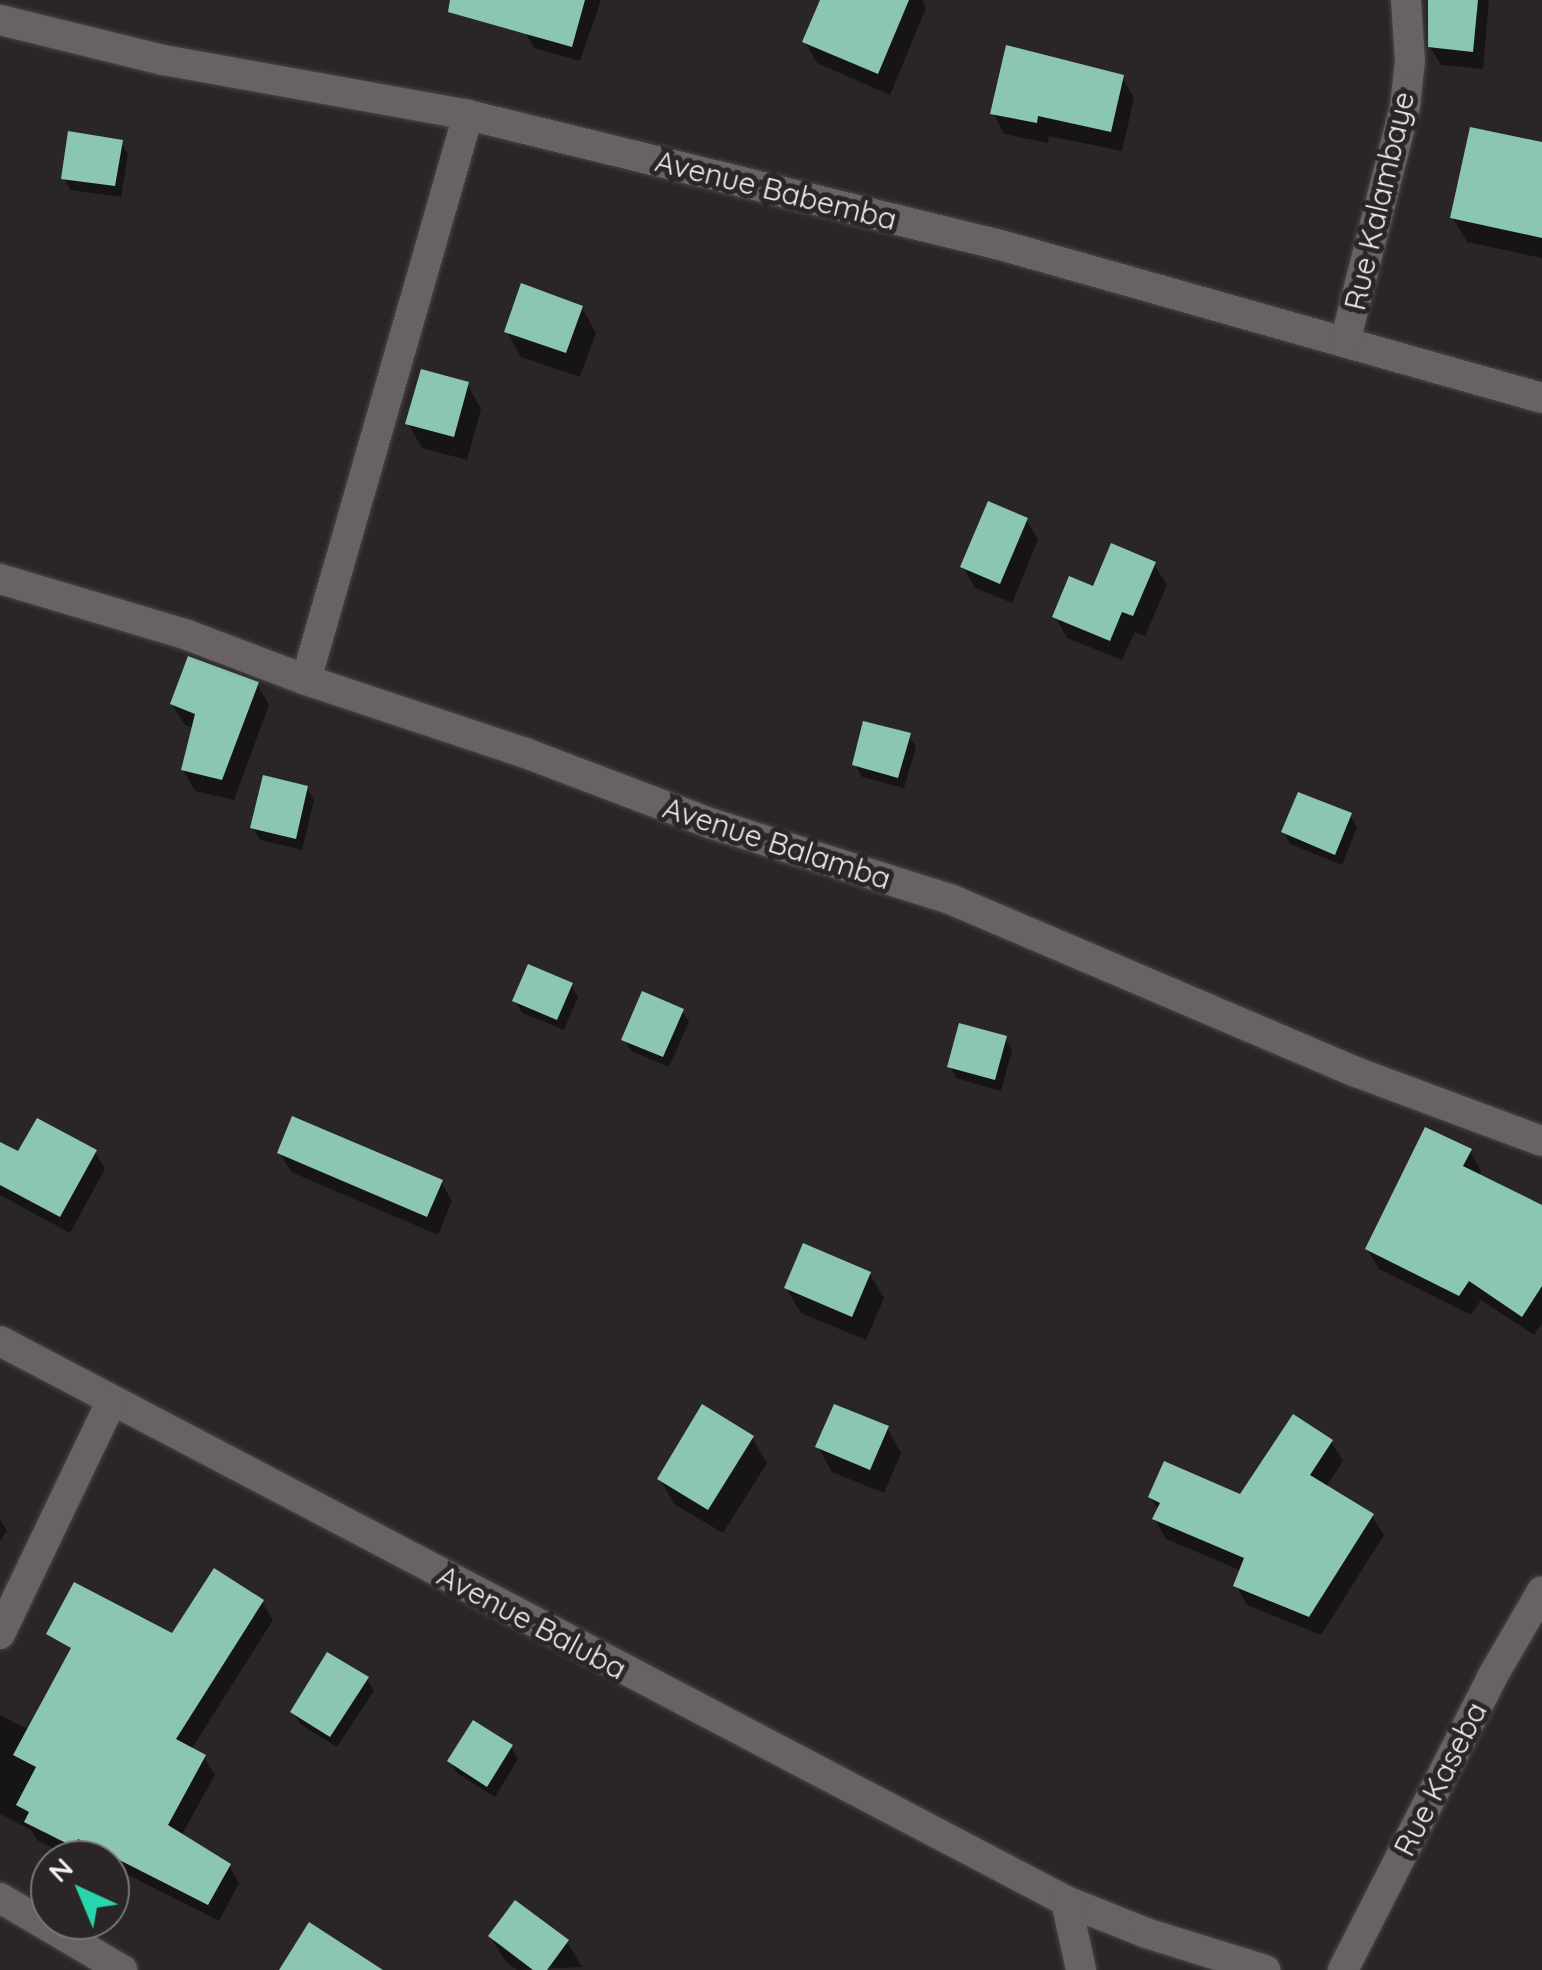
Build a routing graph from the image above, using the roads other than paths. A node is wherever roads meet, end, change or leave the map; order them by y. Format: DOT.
graph roads {
  1 [pos="1406,0"];
  2 [pos="0,20"];
  3 [pos="468,114"];
  4 [pos="1346,342"];
  5 [pos="1542,398"];
  6 [pos="0,579"];
  7 [pos="306,680"];
  8 [pos="1542,1141"];
  9 [pos="0,1341"];
  10 [pos="112,1400"];
  11 [pos="1542,1591"];
  12 [pos="0,1634"];
  13 [pos="0,1898"];
  14 [pos="1066,1901"];
  15 [pos="122,1970"];
  16 [pos="1081,1970"];
  17 [pos="1265,1970"];
  18 [pos="1343,1970"];
  1 -- 4 [label="street, Rue Kalambaye"];
  2 -- 3 [label="street, Avenue Babemba"];
  3 -- 4 [label="street, Avenue Babemba"];
  3 -- 7 [label="street"];
  4 -- 5 [label="street, Avenue Babemba"];
  6 -- 7 [label="street, Avenue Balamba"];
  7 -- 8 [label="street, Avenue Balamba"];
  9 -- 10 [label="street, Avenue Baluba"];
  10 -- 12 [label="street"];
  10 -- 14 [label="street, Avenue Baluba"];
  11 -- 18 [label="street, Rue Kaseba"];
  13 -- 15 [label="street"];
  14 -- 16 [label="street"];
  14 -- 17 [label="street, Avenue Baluba"];
}
